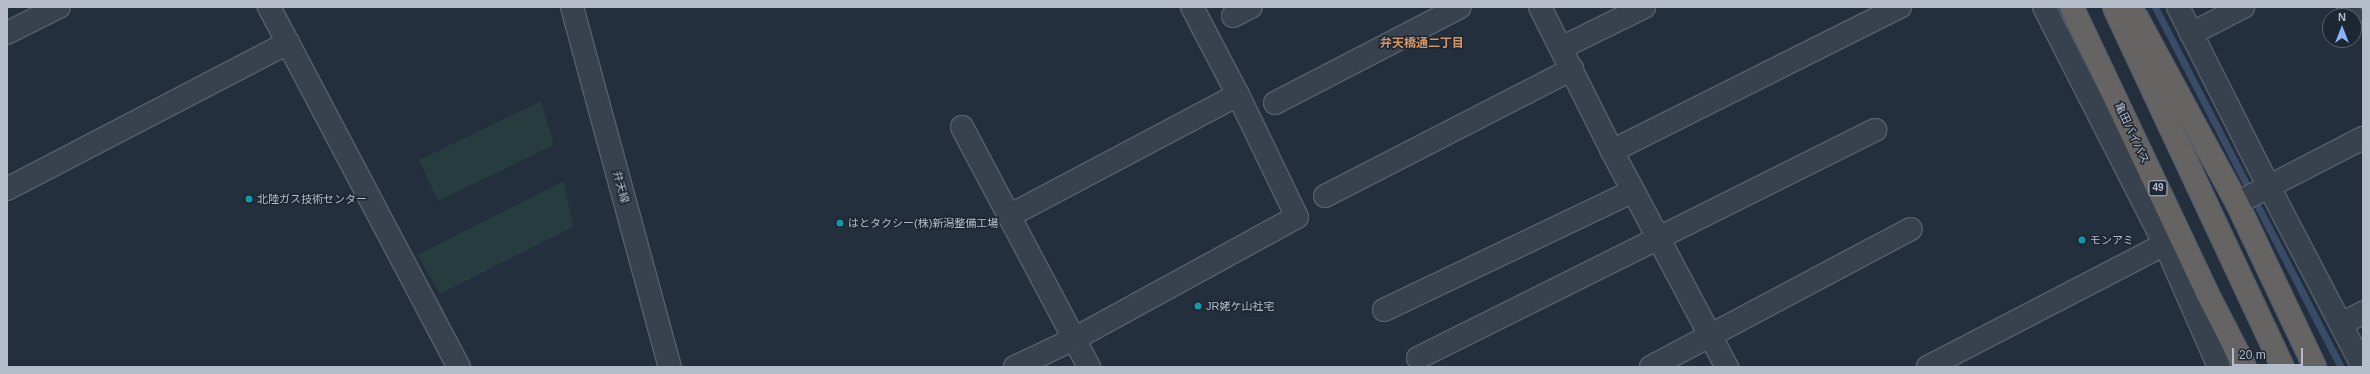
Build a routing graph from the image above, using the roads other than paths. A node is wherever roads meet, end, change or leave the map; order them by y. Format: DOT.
graph roads {
  1 [pos="59,7"];
  2 [pos="269,7"];
  3 [pos="572,7"];
  4 [pos="1192,7"];
  5 [pos="1460,7"];
  6 [pos="1540,7"];
  7 [pos="1644,7"];
  8 [pos="1900,7"];
  9 [pos="2044,7"];
  10 [pos="2072,7"];
  11 [pos="2114,7"];
  12 [pos="2129,7"];
  13 [pos="2178,7"];
  14 [pos="2243,7"];
  15 [pos="7,33"];
  16 [pos="2191,34"];
  17 [pos="288,43"];
  18 [pos="1561,48"];
  19 [pos="1572,69"];
  20 [pos="1238,95"];
  21 [pos="1275,103"];
  22 [pos="962,127"];
  23 [pos="1875,130"];
  24 [pos="2363,138"];
  25 [pos="1612,151"];
  26 [pos="7,189"];
  27 [pos="1633,191"];
  28 [pos="2253,195"];
  29 [pos="1325,196"];
  30 [pos="1009,216"];
  31 [pos="1911,229"];
  32 [pos="1658,238"];
  33 [pos="2165,244"];
  34 [pos="1384,310"];
  35 [pos="2363,313"];
  36 [pos="2341,324"];
  37 [pos="1710,336"];
  38 [pos="1074,339"];
  39 [pos="1418,358"];
  40 [pos="459,367"];
  41 [pos="670,367"];
  42 [pos="1015,367"];
  43 [pos="1089,367"];
  44 [pos="1651,367"];
  45 [pos="1727,367"];
  46 [pos="1928,367"];
  47 [pos="2219,367"];
  48 [pos="2245,367"];
  49 [pos="2283,367"];
  50 [pos="2315,367"];
  51 [pos="2363,367"];
  1 -- 15 [label="street"];
  2 -- 17 [label="street"];
  3 -- 41 [label="street, 弁天線"];
  4 -- 20 [label="street"];
  5 -- 21 [label="street"];
  6 -- 18 [label="street"];
  7 -- 18 [label="street"];
  8 -- 25 [label="street"];
  9 -- 33 [label="street"];
  10 -- 48 [label="highway, 亀田バイパス / 49"];
  11 -- 49 [label="highway"];
  12 -- 28 [label="highway"];
  13 -- 16 [label="street"];
  14 -- 16 [label="street"];
  16 -- 28 [label="street"];
  17 -- 26 [label="street"];
  17 -- 40 [label="street"];
  18 -- 19 [label="street"];
  19 -- 25 [label="street"];
  19 -- 29 [label="street"];
  20 -- 30 [label="street"];
  20 -- 38 [label="street"];
  22 -- 30 [label="street"];
  23 -- 32 [label="street"];
  24 -- 28 [label="street"];
  25 -- 27 [label="street"];
  27 -- 32 [label="street"];
  27 -- 34 [label="street"];
  28 -- 36 [label="street"];
  28 -- 50 [label="highway"];
  30 -- 38 [label="street"];
  31 -- 37 [label="street"];
  32 -- 37 [label="street"];
  32 -- 39 [label="street"];
  33 -- 46 [label="street"];
  33 -- 47 [label="street"];
  35 -- 36 [label="street"];
  36 -- 51 [label="street"];
  37 -- 44 [label="street"];
  37 -- 45 [label="street"];
  38 -- 42 [label="street"];
  38 -- 43 [label="street"];
}
